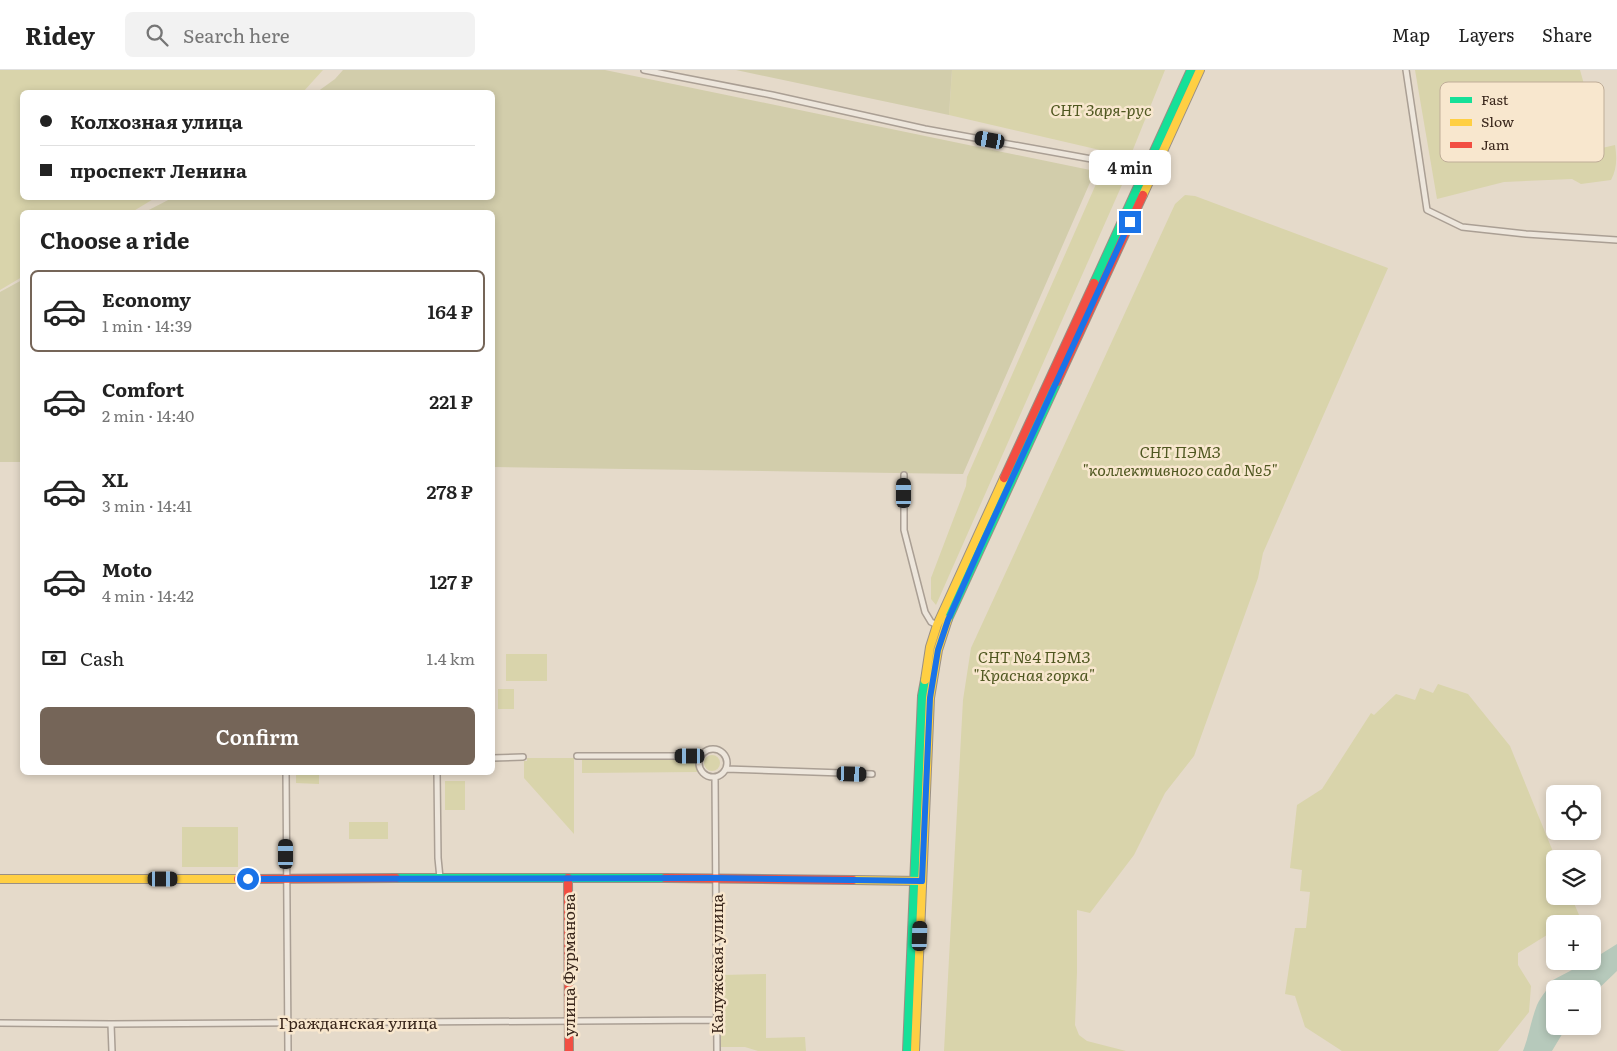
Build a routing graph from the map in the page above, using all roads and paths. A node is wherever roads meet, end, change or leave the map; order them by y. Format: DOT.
graph roads {
  1 [pos="644,70"];
  2 [pos="1191,70"];
  3 [pos="1200,70"];
  4 [pos="1406,70"];
  5 [pos="1145,171"];
  6 [pos="1617,240"];
  7 [pos="904,475"];
  8 [pos="937,625"];
  9 [pos="577,756"];
  10 [pos="701,756"];
  11 [pos="523,757"];
  12 [pos="495,758"];
  13 [pos="726,769"];
  14 [pos="872,774"];
  15 [pos="286,775"];
  16 [pos="437,775"];
  17 [pos="715,777"];
  18 [pos="286,878"];
  19 [pos="440,878"];
  20 [pos="568,878"];
  21 [pos="716,878"];
  22 [pos="0,879"];
  23 [pos="918,881"];
  24 [pos="716,1020"];
  25 [pos="568,1021"];
  26 [pos="288,1022"];
  27 [pos="0,1023"];
  28 [pos="111,1024"];
  29 [pos="112,1051"];
  30 [pos="288,1051"];
  31 [pos="569,1051"];
  32 [pos="717,1051"];
  33 [pos="907,1051"];
  34 [pos="915,1051"];
  1 -- 5 [label="street"];
  2 -- 5 [label="main road"];
  3 -- 23 [label="main road"];
  4 -- 6 [label="street"];
  5 -- 8 [label="main road"];
  7 -- 8 [label="street"];
  8 -- 23 [label="main road"];
  9 -- 10 [label="street"];
  10 -- 13 [label="street"];
  10 -- 17 [label="street"];
  11 -- 12 [label="street"];
  13 -- 14 [label="street"];
  13 -- 17 [label="street"];
  15 -- 18 [label="street"];
  16 -- 19 [label="street"];
  17 -- 21 [label="street, Калужская улица"];
  18 -- 19 [label="main road"];
  18 -- 22 [label="main road"];
  18 -- 26 [label="street"];
  19 -- 20 [label="main road"];
  20 -- 21 [label="main road"];
  20 -- 25 [label="main road, улица Фурманова"];
  21 -- 23 [label="main road"];
  21 -- 24 [label="street, Калужская улица"];
  23 -- 33 [label="main road"];
  23 -- 34 [label="main road"];
  24 -- 25 [label="street, Гражданская улица"];
  24 -- 32 [label="street, Калужская улица"];
  25 -- 26 [label="street, Гражданская улица"];
  25 -- 31 [label="main road, улица Фурманова"];
  26 -- 28 [label="street, Гражданская улица"];
  26 -- 30 [label="street"];
  27 -- 28 [label="street, Гражданская улица"];
  28 -- 29 [label="street"];
}
